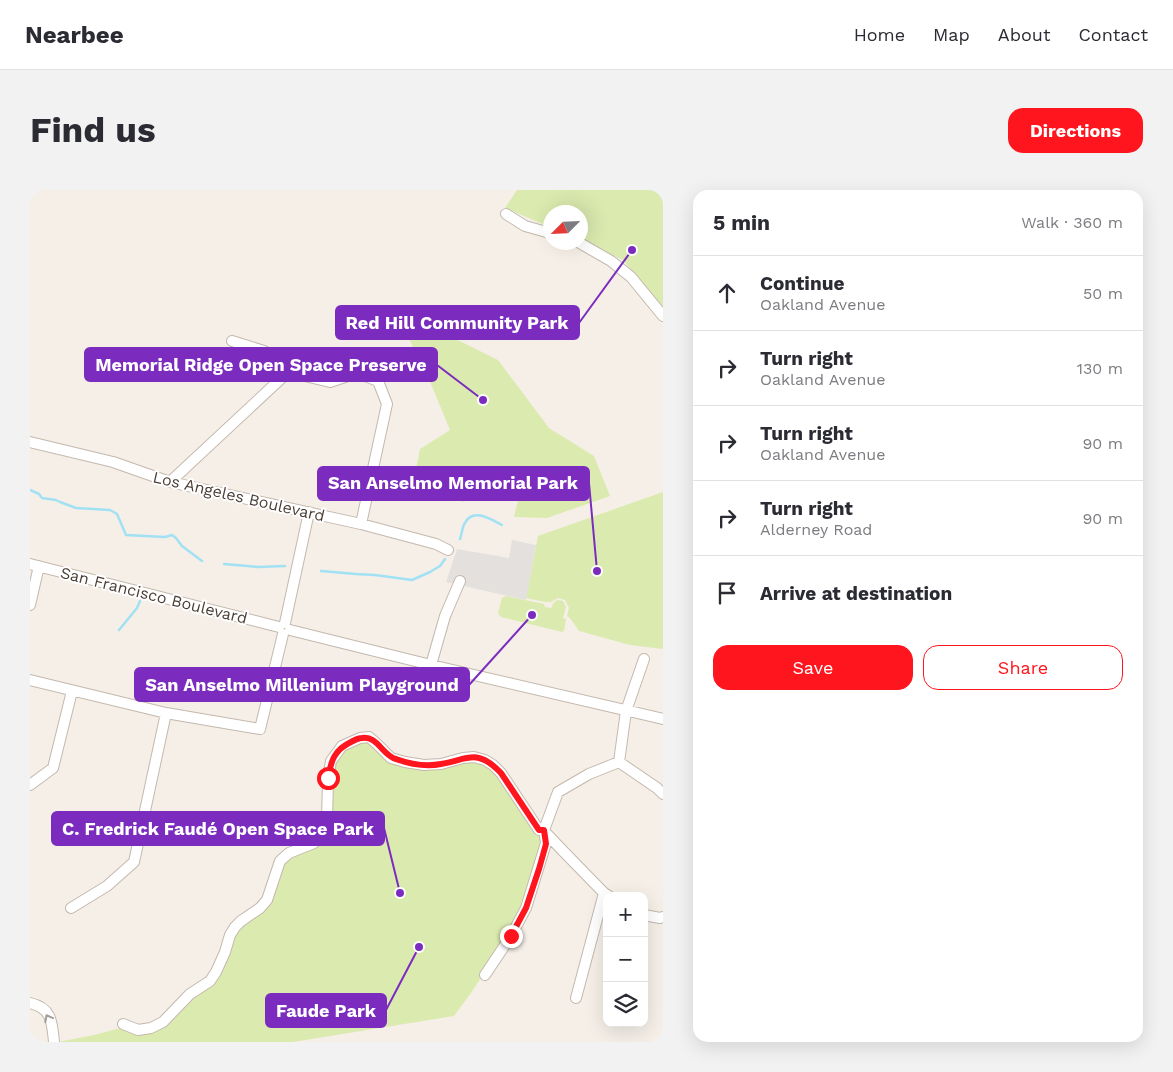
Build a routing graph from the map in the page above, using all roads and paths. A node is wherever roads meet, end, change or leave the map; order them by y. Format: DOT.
graph roads {
  1 [pos="506,214"];
  2 [pos="543,231"];
  3 [pos="588,248"];
  4 [pos="663,316"];
  5 [pos="232,341"];
  6 [pos="288,372"];
  7 [pos="30,442"];
  8 [pos="170,482"];
  9 [pos="309,512"];
  10 [pos="361,524"];
  11 [pos="448,550"];
  12 [pos="35,565"];
  13 [pos="460,581"];
  14 [pos="30,605"];
  15 [pos="284,628"];
  16 [pos="644,660"];
  17 [pos="432,665"];
  18 [pos="30,680"];
  19 [pos="72,691"];
  20 [pos="626,711"];
  21 [pos="166,713"];
  22 [pos="663,719"];
  23 [pos="619,762"];
  24 [pos="30,785"];
  25 [pos="663,794"];
  26 [pos="544,830"];
  27 [pos="605,892"];
  28 [pos="603,907"];
  29 [pos="71,908"];
  30 [pos="648,916"];
  31 [pos="663,917"];
  32 [pos="485,976"];
  33 [pos="576,998"];
  34 [pos="30,1003"];
  35 [pos="123,1024"];
  36 [pos="54,1042"];
  1 -- 2 [label="street"];
  3 -- 4 [label="street"];
  5 -- 6 [label="street"];
  6 -- 8 [label="street"];
  6 -- 10 [label="street"];
  7 -- 8 [label="street, Los Angeles Boulevard"];
  8 -- 9 [label="street, Los Angeles Boulevard"];
  9 -- 10 [label="street, Los Angeles Boulevard"];
  9 -- 15 [label="street"];
  10 -- 11 [label="street, Los Angeles Boulevard"];
  12 -- 14 [label="street"];
  12 -- 15 [label="street, San Francisco Boulevard"];
  13 -- 17 [label="street"];
  15 -- 17 [label="street, San Francisco Boulevard"];
  15 -- 21 [label="street"];
  16 -- 20 [label="street"];
  17 -- 20 [label="street, San Francisco Boulevard"];
  18 -- 19 [label="street"];
  19 -- 21 [label="street"];
  19 -- 24 [label="street"];
  20 -- 22 [label="street, San Francisco Boulevard"];
  20 -- 23 [label="street"];
  21 -- 29 [label="street"];
  23 -- 25 [label="street"];
  23 -- 26 [label="street"];
  26 -- 27 [label="street"];
  26 -- 32 [label="street"];
  26 -- 35 [label="street"];
  28 -- 33 [label="street"];
  30 -- 31 [label="street"];
  36 -- 34 [label="street, one-way"];
}
